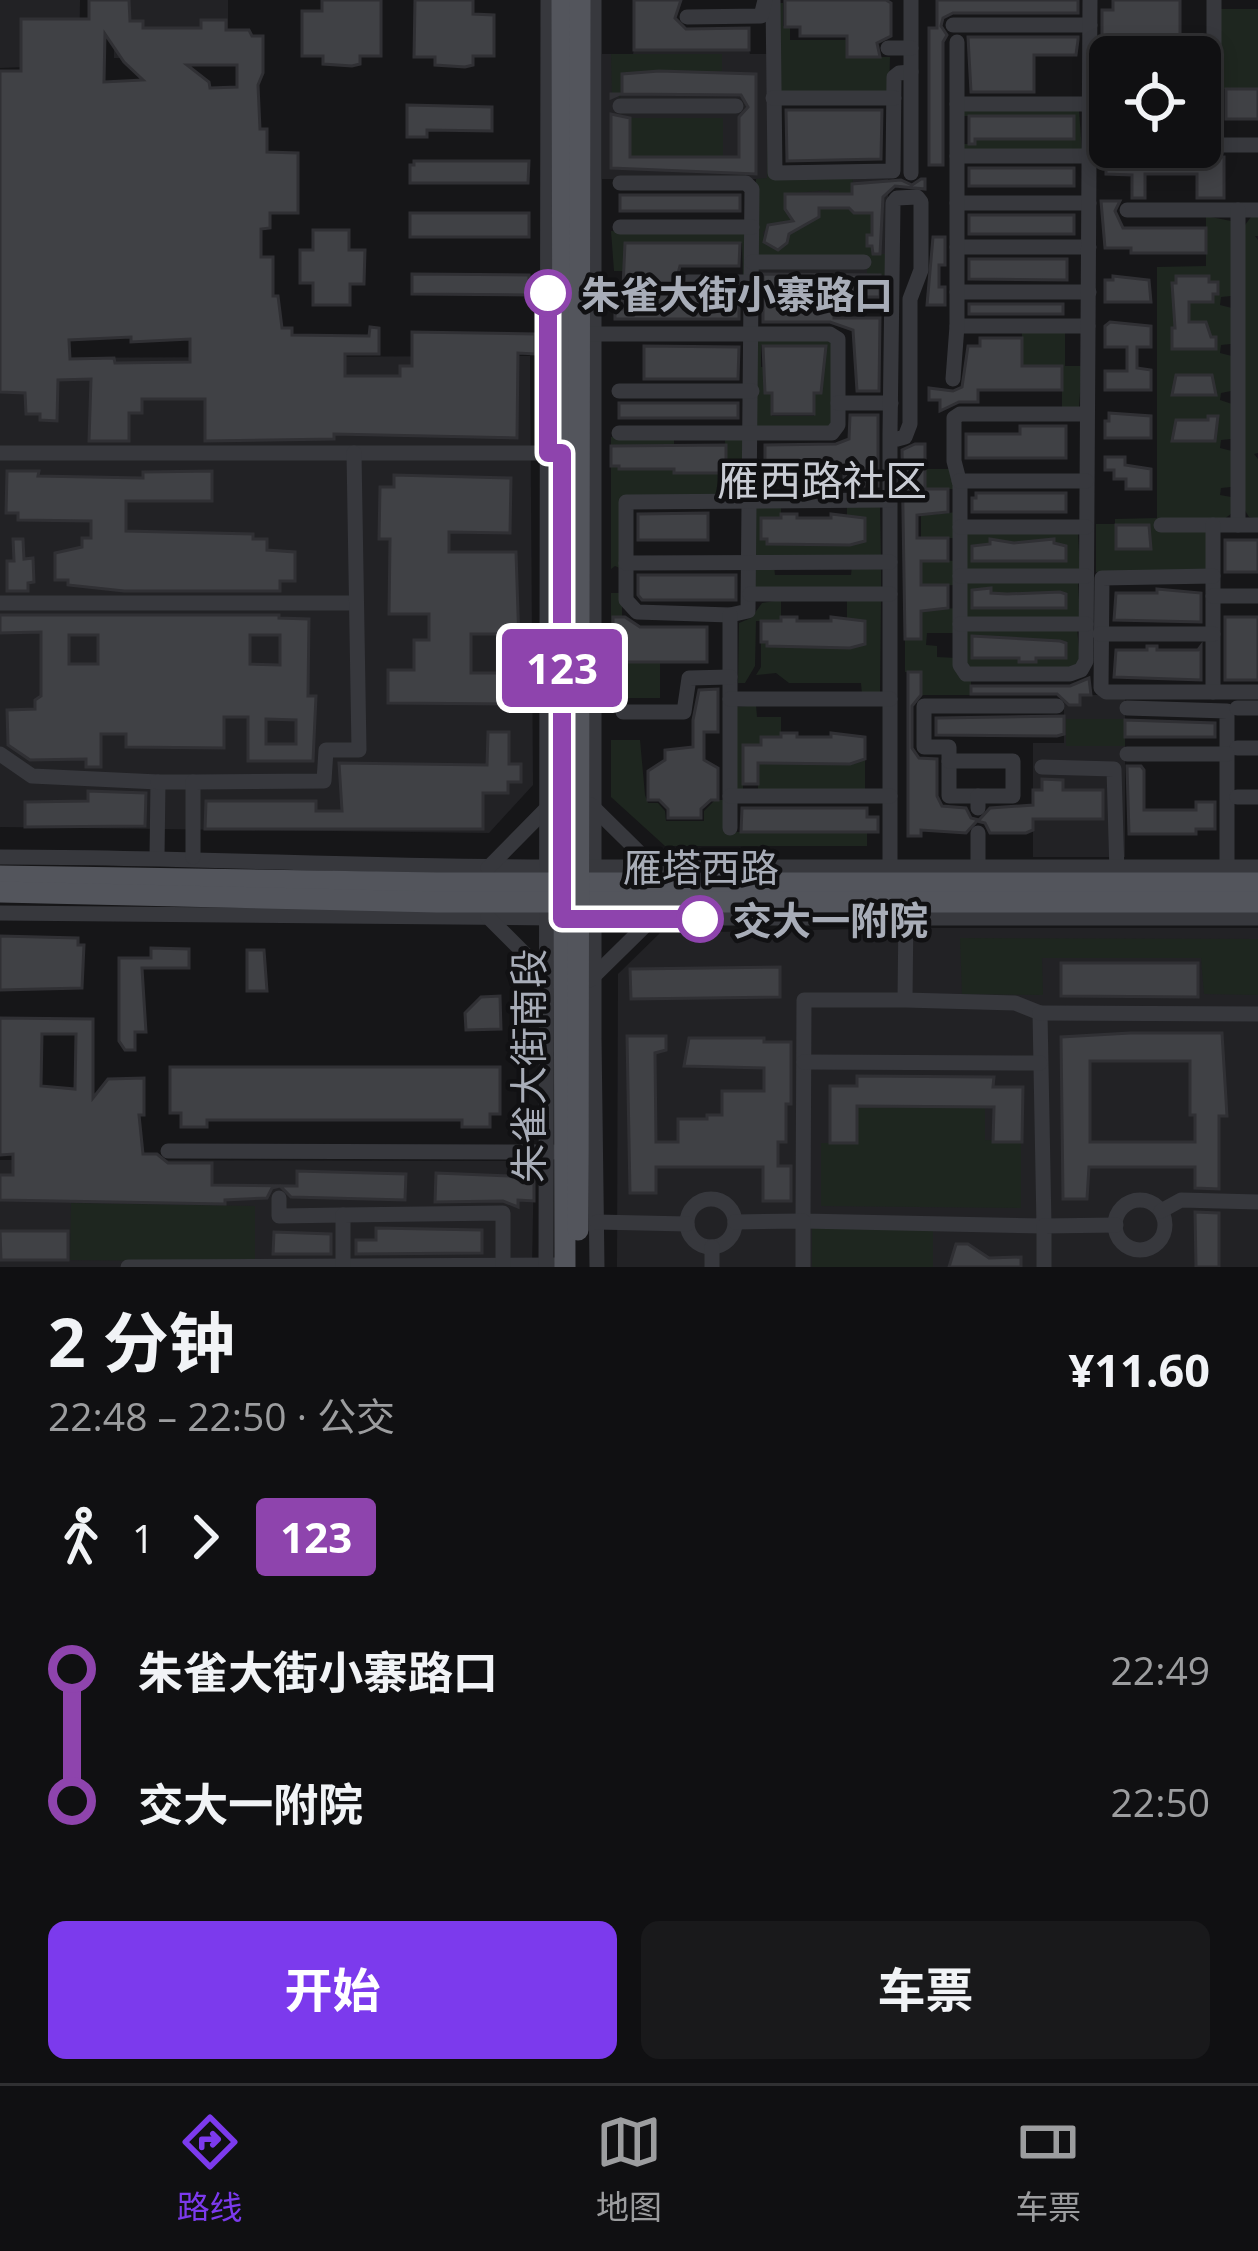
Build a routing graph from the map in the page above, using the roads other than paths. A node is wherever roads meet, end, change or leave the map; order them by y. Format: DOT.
graph roads {
  1 [pos="548,0"];
  2 [pos="562,0"];
  3 [pos="580,0"];
  4 [pos="594,0"];
  5 [pos="769,0"];
  6 [pos="911,0"];
  7 [pos="1090,0"];
  8 [pos="1214,0"];
  9 [pos="686,16"];
  10 [pos="1090,25"];
  11 [pos="1090,36"];
  12 [pos="1212,36"];
  13 [pos="888,48"];
  14 [pos="911,48"];
  15 [pos="911,72"];
  16 [pos="773,98"];
  17 [pos="894,98"];
  18 [pos="957,104"];
  19 [pos="1089,104"];
  20 [pos="601,106"];
  21 [pos="736,106"];
  22 [pos="1221,145"];
  23 [pos="1258,145"];
  24 [pos="957,156"];
  25 [pos="1089,156"];
  26 [pos="1089,168"];
  27 [pos="911,173"];
  28 [pos="620,183"];
  29 [pos="957,203"];
  30 [pos="1089,203"];
  31 [pos="1126,210"];
  32 [pos="1238,210"];
  33 [pos="1258,210"];
  34 [pos="620,227"];
  35 [pos="752,227"];
  36 [pos="957,247"];
  37 [pos="1089,247"];
  38 [pos="752,262"];
  39 [pos="864,262"];
  40 [pos="688,282"];
  41 [pos="752,282"];
  42 [pos="957,292"];
  43 [pos="1089,292"];
  44 [pos="957,326"];
  45 [pos="1088,326"];
  46 [pos="587,334"];
  47 [pos="752,334"];
  48 [pos="953,380"];
  49 [pos="619,391"];
  50 [pos="752,391"];
  51 [pos="838,403"];
  52 [pos="891,403"];
  53 [pos="1087,414"];
  54 [pos="619,433"];
  55 [pos="751,433"];
  56 [pos="890,441"];
  57 [pos="0,453"];
  58 [pos="354,453"];
  59 [pos="563,453"];
  60 [pos="959,481"];
  61 [pos="1086,481"];
  62 [pos="890,500"];
  63 [pos="749,502"];
  64 [pos="1161,525"];
  65 [pos="1213,525"];
  66 [pos="1238,525"];
  67 [pos="1258,525"];
  68 [pos="960,527"];
  69 [pos="1086,527"];
  70 [pos="890,562"];
  71 [pos="749,563"];
  72 [pos="626,572"];
  73 [pos="960,576"];
  74 [pos="1086,576"];
  75 [pos="1213,576"];
  76 [pos="594,581"];
  77 [pos="749,594"];
  78 [pos="890,594"];
  79 [pos="1213,596"];
  80 [pos="1258,596"];
  81 [pos="0,603"];
  82 [pos="356,603"];
  83 [pos="730,615"];
  84 [pos="960,624"];
  85 [pos="1093,629"];
  86 [pos="1213,634"];
  87 [pos="730,677"];
  88 [pos="1213,692"];
  89 [pos="1258,692"];
  90 [pos="730,699"];
  91 [pos="890,699"];
  92 [pos="1057,706"];
  93 [pos="1127,708"];
  94 [pos="1237,708"];
  95 [pos="1258,708"];
  96 [pos="622,712"];
  97 [pos="1258,748"];
  98 [pos="1232,751"];
  99 [pos="0,754"];
  100 [pos="1127,754"];
  101 [pos="949,761"];
  102 [pos="1042,767"];
  103 [pos="158,782"];
  104 [pos="193,782"];
  105 [pos="730,796"];
  106 [pos="890,796"];
  107 [pos="1237,797"];
  108 [pos="1258,797"];
  109 [pos="571,801"];
  110 [pos="730,828"];
  111 [pos="978,833"];
  112 [pos="0,857"];
  113 [pos="157,857"];
  114 [pos="193,857"];
  115 [pos="978,867"];
  116 [pos="1228,867"];
  117 [pos="1258,867"];
  118 [pos="890,875"];
  119 [pos="1117,875"];
  120 [pos="0,876"];
  121 [pos="1258,883"];
  122 [pos="0,892"];
  123 [pos="481,893"];
  124 [pos="571,893"];
  125 [pos="661,893"];
  126 [pos="1258,902"];
  127 [pos="906,910"];
  128 [pos="0,913"];
  129 [pos="1258,919"];
  130 [pos="571,984"];
  131 [pos="905,1000"];
  132 [pos="1040,1013"];
  133 [pos="1258,1014"];
  134 [pos="804,1062"];
  135 [pos="1040,1063"];
  136 [pos="168,1151"];
  137 [pos="554,1152"];
  138 [pos="279,1198"];
  139 [pos="1258,1202"];
  140 [pos="1161,1211"];
  141 [pos="343,1214"];
  142 [pos="803,1221"];
  143 [pos="597,1222"];
  144 [pos="735,1222"];
  145 [pos="687,1224"];
  146 [pos="1116,1225"];
  147 [pos="1044,1226"];
  148 [pos="712,1247"];
  149 [pos="503,1265"];
  150 [pos="343,1266"];
  151 [pos="467,1266"];
  152 [pos="560,1266"];
  153 [pos="128,1267"];
  154 [pos="597,1267"];
  155 [pos="712,1267"];
  156 [pos="803,1267"];
  157 [pos="1044,1267"];
  1 -- 59 [label="street"];
  2 -- 59 [label="main road, 朱雀大街南段"];
  3 -- 20 [label="main road, 朱雀大街南段"];
  4 -- 20 [label="street"];
  5 -- 9 [label="street"];
  5 -- 16 [label="street"];
  6 -- 14 [label="street"];
  7 -- 10 [label="street"];
  8 -- 12 [label="street"];
  10 -- 11 [label="street"];
  10 -- 18 [label="street"];
  13 -- 14 [label="street"];
  14 -- 15 [label="street"];
  15 -- 17 [label="street"];
  15 -- 27 [label="street"];
  16 -- 17 [label="street"];
  16 -- 17 [label="street"];
  18 -- 19 [label="street"];
  18 -- 24 [label="street"];
  20 -- 21 [label="street"];
  20 -- 46 [label="main road, 朱雀大街南段"];
  22 -- 23 [label="street"];
  24 -- 25 [label="street"];
  24 -- 29 [label="street"];
  26 -- 30 [label="street"];
  28 -- 35 [label="street"];
  29 -- 30 [label="street"];
  29 -- 36 [label="street"];
  30 -- 37 [label="street"];
  31 -- 32 [label="street"];
  32 -- 33 [label="street"];
  32 -- 66 [label="street"];
  34 -- 35 [label="street"];
  35 -- 38 [label="street"];
  36 -- 37 [label="street"];
  36 -- 42 [label="street"];
  37 -- 43 [label="street"];
  38 -- 39 [label="street"];
  38 -- 41 [label="street"];
  40 -- 41 [label="street"];
  41 -- 47 [label="street"];
  42 -- 43 [label="street"];
  42 -- 44 [label="street"];
  43 -- 45 [label="street"];
  44 -- 45 [label="street"];
  44 -- 48 [label="street"];
  45 -- 53 [label="street"];
  46 -- 47 [label="street"];
  46 -- 59 [label="main road, 朱雀大街南段"];
  46 -- 76 [label="street"];
  47 -- 50 [label="street"];
  47 -- 51 [label="street"];
  49 -- 50 [label="street"];
  50 -- 55 [label="street"];
  51 -- 52 [label="street"];
  51 -- 55 [label="street"];
  52 -- 56 [label="street"];
  52 -- 56 [label="street"];
  53 -- 60 [label="street"];
  53 -- 61 [label="street"];
  54 -- 55 [label="street"];
  55 -- 63 [label="street"];
  56 -- 62 [label="street"];
  57 -- 58 [label="street"];
  58 -- 59 [label="street"];
  58 -- 82 [label="street"];
  59 -- 109 [label="main road, 朱雀大街南段"];
  59 -- 109 [label="street"];
  60 -- 61 [label="street"];
  60 -- 68 [label="street"];
  61 -- 69 [label="street"];
  62 -- 63 [label="street"];
  62 -- 70 [label="street"];
  63 -- 71 [label="street"];
  63 -- 72 [label="street"];
  64 -- 65 [label="street"];
  65 -- 66 [label="street"];
  65 -- 75 [label="street"];
  66 -- 67 [label="street"];
  68 -- 69 [label="street"];
  68 -- 73 [label="street"];
  69 -- 74 [label="street"];
  70 -- 71 [label="street"];
  70 -- 78 [label="street"];
  71 -- 72 [label="street"];
  71 -- 77 [label="street"];
  72 -- 76 [label="street"];
  72 -- 83 [label="street"];
  73 -- 74 [label="street"];
  73 -- 84 [label="street"];
  74 -- 85 [label="street"];
  75 -- 79 [label="street"];
  75 -- 85 [label="street"];
  76 -- 109 [label="street"];
  77 -- 78 [label="street"];
  77 -- 83 [label="street"];
  78 -- 91 [label="street"];
  79 -- 80 [label="street"];
  79 -- 86 [label="street"];
  81 -- 82 [label="street"];
  82 -- 104 [label="street"];
  83 -- 87 [label="street"];
  84 -- 85 [label="street"];
  84 -- 85 [label="street"];
  85 -- 86 [label="street"];
  85 -- 88 [label="street"];
  86 -- 88 [label="street"];
  87 -- 90 [label="street"];
  87 -- 96 [label="street"];
  88 -- 89 [label="street"];
  90 -- 91 [label="street"];
  90 -- 105 [label="street"];
  91 -- 106 [label="street"];
  92 -- 101 [label="street"];
  93 -- 98 [label="street"];
  94 -- 95 [label="street"];
  97 -- 98 [label="street"];
  98 -- 100 [label="street"];
  98 -- 116 [label="street"];
  99 -- 103 [label="street"];
  101 -- 101 [label="street"];
  102 -- 119 [label="street"];
  103 -- 104 [label="street"];
  103 -- 113 [label="street"];
  104 -- 114 [label="street"];
  105 -- 106 [label="street"];
  105 -- 110 [label="street"];
  106 -- 118 [label="street"];
  107 -- 108 [label="street"];
  109 -- 123 [label="street"];
  109 -- 124 [label="main road, 朱雀大街南段"];
  109 -- 124 [label="street"];
  109 -- 125 [label="street"];
  111 -- 115 [label="street"];
  112 -- 113 [label="street"];
  113 -- 114 [label="street"];
  114 -- 123 [label="street"];
  115 -- 118 [label="street"];
  115 -- 119 [label="street"];
  116 -- 117 [label="street"];
  116 -- 119 [label="street"];
  118 -- 119 [label="main road, 雁塔西路"];
  118 -- 125 [label="main road, 雁塔西路"];
  119 -- 121 [label="main road, 雁塔西路"];
  120 -- 123 [label="main road, 雁塔西路"];
  122 -- 123 [label="main road, 雁塔西路"];
  123 -- 124 [label="main road, 雁塔西路"];
  123 -- 124 [label="street"];
  123 -- 128 [label="street"];
  123 -- 130 [label="street"];
  124 -- 125 [label="main road, 雁塔西路"];
  124 -- 125 [label="street"];
  124 -- 130 [label="main road, 朱雀大街南段"];
  124 -- 130 [label="street"];
  125 -- 127 [label="main road, 雁塔西路"];
  125 -- 130 [label="street"];
  126 -- 127 [label="main road, 雁塔西路"];
  127 -- 129 [label="street"];
  127 -- 131 [label="street"];
  130 -- 137 [label="main road, 朱雀大街南段"];
  130 -- 143 [label="street"];
  130 -- 152 [label="main road, 朱雀大街南段"];
  131 -- 132 [label="street"];
  131 -- 134 [label="street"];
  132 -- 133 [label="street"];
  132 -- 135 [label="street"];
  134 -- 135 [label="street"];
  134 -- 142 [label="street"];
  135 -- 147 [label="street"];
  136 -- 137 [label="street"];
  137 -- 152 [label="main road, 朱雀大街南段"];
  138 -- 141 [label="street"];
  139 -- 140 [label="street"];
  140 -- 146 [label="street"];
  140 -- 146 [label="street"];
  141 -- 149 [label="street"];
  141 -- 150 [label="street"];
  142 -- 144 [label="street"];
  142 -- 147 [label="street"];
  142 -- 156 [label="street"];
  143 -- 145 [label="street"];
  143 -- 154 [label="street"];
  144 -- 145 [label="street"];
  144 -- 148 [label="street"];
  145 -- 148 [label="street"];
  146 -- 147 [label="street"];
  147 -- 157 [label="street"];
  148 -- 155 [label="street"];
  149 -- 151 [label="street"];
  149 -- 152 [label="street"];
  150 -- 151 [label="street"];
  150 -- 153 [label="street"];
}
